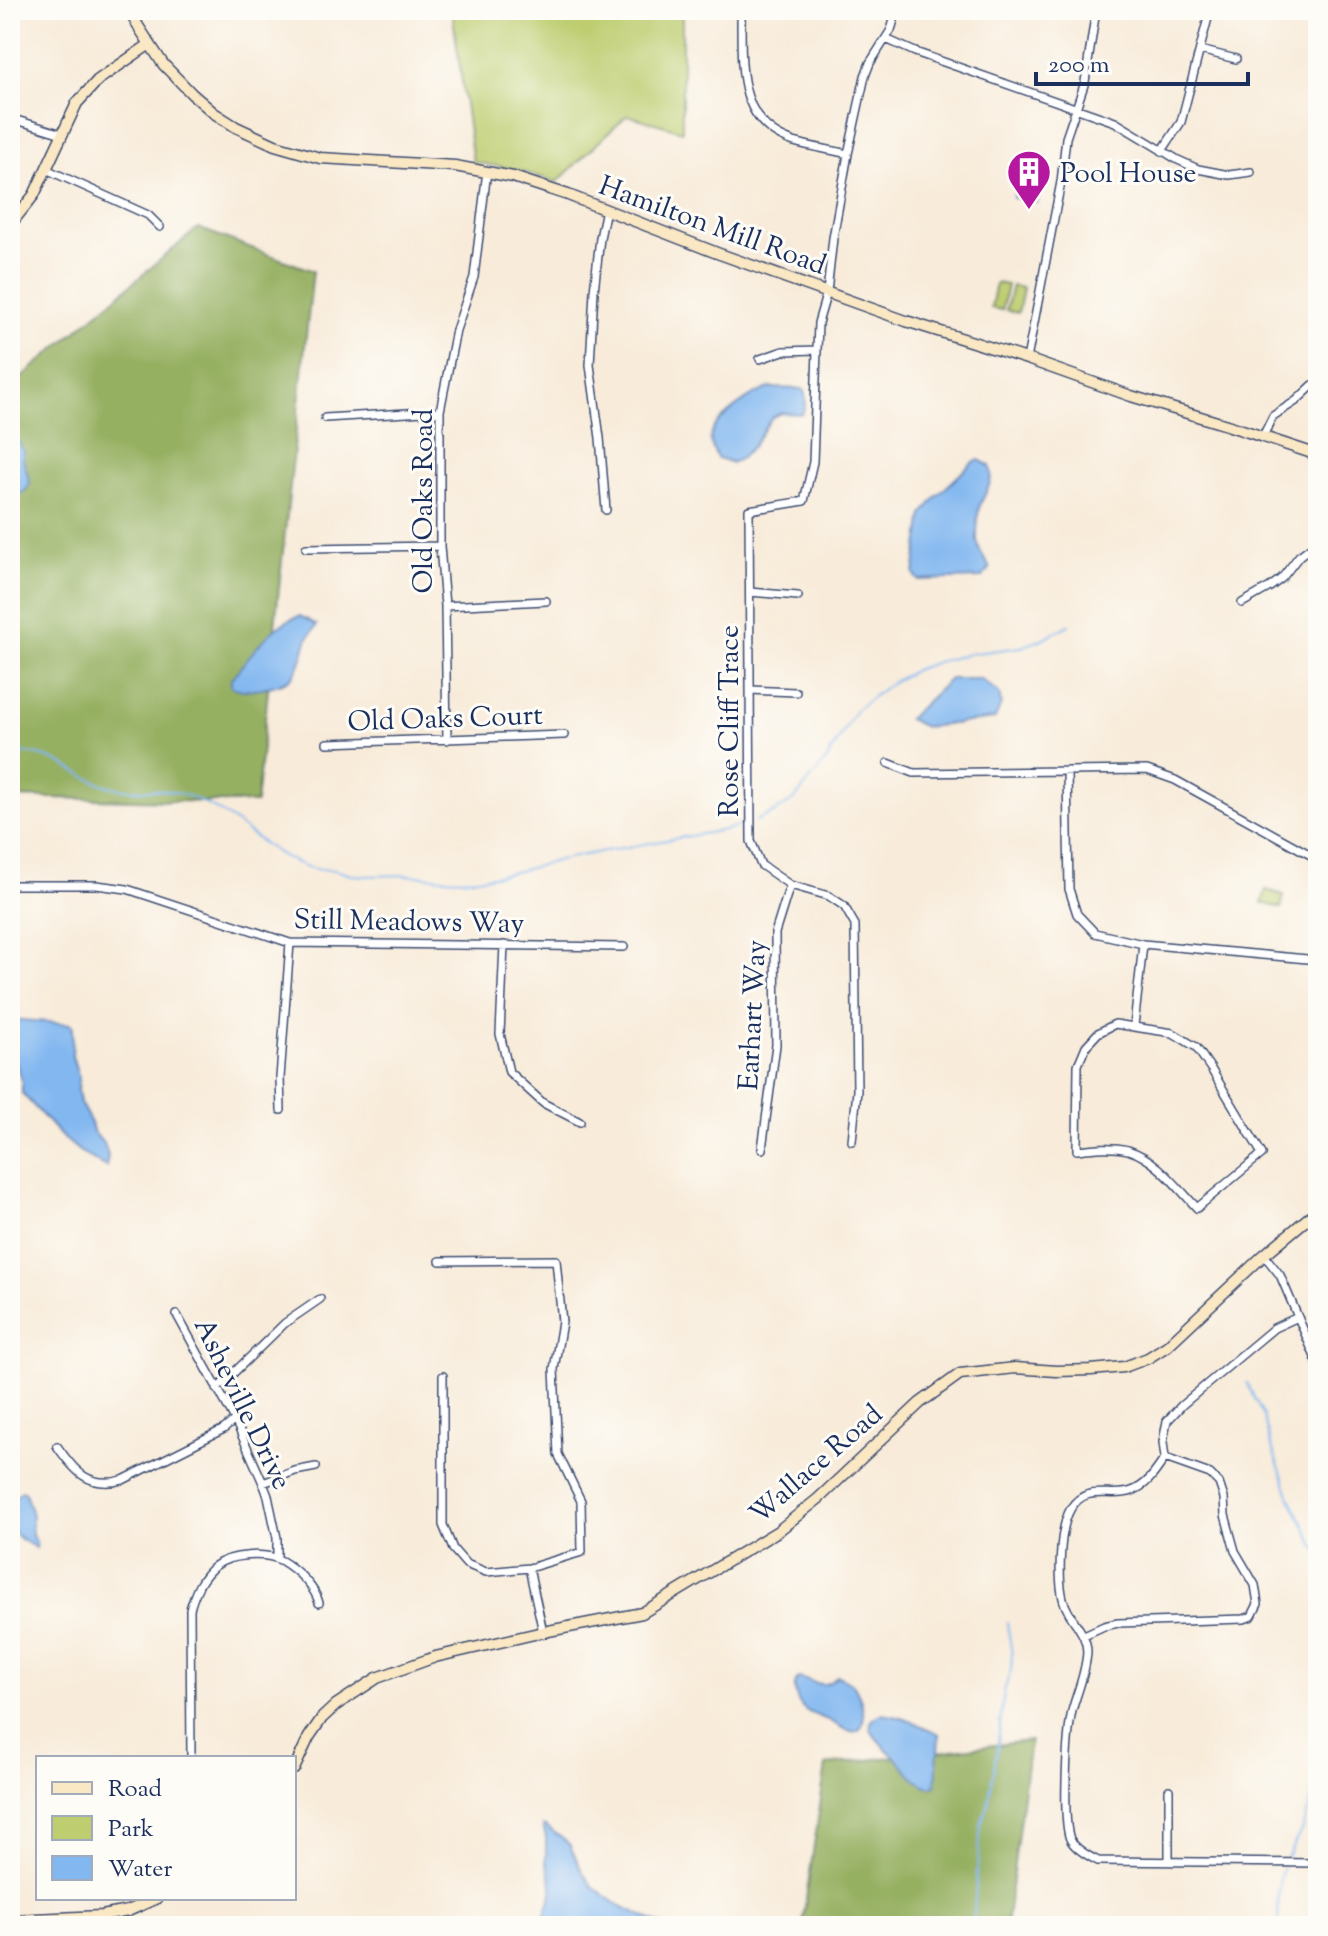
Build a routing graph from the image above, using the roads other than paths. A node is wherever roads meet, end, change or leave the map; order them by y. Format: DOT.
graph roads {
  1 [pos="130,10"];
  2 [pos="741,10"];
  3 [pos="897,10"];
  4 [pos="1096,10"];
  5 [pos="1210,10"];
  6 [pos="886,39"];
  7 [pos="150,44"];
  8 [pos="1200,50"];
  9 [pos="1236,59"];
  10 [pos="1075,109"];
  11 [pos="10,118"];
  12 [pos="62,134"];
  13 [pos="1162,151"];
  14 [pos="848,154"];
  15 [pos="48,170"];
  16 [pos="487,171"];
  17 [pos="1251,172"];
  18 [pos="606,209"];
  19 [pos="10,225"];
  20 [pos="160,227"];
  21 [pos="827,292"];
  22 [pos="817,350"];
  23 [pos="760,359"];
  24 [pos="1027,359"];
  25 [pos="1318,376"];
  26 [pos="1315,386"];
  27 [pos="440,411"];
  28 [pos="325,418"];
  29 [pos="1263,436"];
  30 [pos="1318,455"];
  31 [pos="606,510"];
  32 [pos="1318,542"];
  33 [pos="440,546"];
  34 [pos="306,548"];
  35 [pos="750,592"];
  36 [pos="798,596"];
  37 [pos="546,601"];
  38 [pos="1242,603"];
  39 [pos="445,606"];
  40 [pos="750,690"];
  41 [pos="796,692"];
  42 [pos="564,735"];
  43 [pos="447,740"];
  44 [pos="327,743"];
  45 [pos="888,763"];
  46 [pos="1067,771"];
  47 [pos="1318,859"];
  48 [pos="10,885"];
  49 [pos="790,885"];
  50 [pos="290,943"];
  51 [pos="1143,944"];
  52 [pos="504,945"];
  53 [pos="624,947"];
  54 [pos="1318,960"];
  55 [pos="1134,1026"];
  56 [pos="281,1110"];
  57 [pos="580,1122"];
  58 [pos="852,1141"];
  59 [pos="762,1149"];
  60 [pos="1318,1210"];
  61 [pos="1264,1255"];
  62 [pos="440,1261"];
  63 [pos="320,1299"];
  64 [pos="177,1315"];
  65 [pos="1298,1317"];
  66 [pos="1318,1364"];
  67 [pos="443,1376"];
  68 [pos="217,1389"];
  69 [pos="235,1420"];
  70 [pos="57,1446"];
  71 [pos="1165,1458"];
  72 [pos="316,1467"];
  73 [pos="263,1483"];
  74 [pos="277,1559"];
  75 [pos="529,1568"];
  76 [pos="319,1603"];
  77 [pos="543,1632"];
  78 [pos="1084,1635"];
  79 [pos="191,1756"];
  80 [pos="296,1765"];
  81 [pos="1169,1790"];
  82 [pos="1169,1861"];
  83 [pos="1318,1863"];
  84 [pos="153,1900"];
  85 [pos="10,1920"];
  1 -- 7 [label="street, Hamilton Mill Road"];
  2 -- 14 [label="street"];
  3 -- 6 [label="street, Rose Cliff Trace"];
  4 -- 10 [label="street"];
  5 -- 8 [label="street"];
  6 -- 10 [label="street"];
  6 -- 14 [label="street, Rose Cliff Trace"];
  7 -- 12 [label="street"];
  7 -- 16 [label="street, Hamilton Mill Road"];
  8 -- 9 [label="street"];
  8 -- 13 [label="street"];
  10 -- 13 [label="street"];
  10 -- 24 [label="street"];
  11 -- 12 [label="street"];
  12 -- 15 [label="street"];
  13 -- 17 [label="street"];
  14 -- 21 [label="street, Rose Cliff Trace"];
  15 -- 19 [label="street"];
  15 -- 20 [label="street"];
  16 -- 18 [label="street, Hamilton Mill Road"];
  16 -- 27 [label="street, Old Oaks Road"];
  18 -- 21 [label="street, Hamilton Mill Road"];
  18 -- 31 [label="street"];
  21 -- 22 [label="street, Rose Cliff Trace"];
  21 -- 24 [label="street, Hamilton Mill Road"];
  22 -- 23 [label="street"];
  22 -- 35 [label="street, Rose Cliff Trace"];
  24 -- 29 [label="street, Hamilton Mill Road"];
  25 -- 26 [label="street"];
  26 -- 29 [label="street"];
  27 -- 28 [label="street"];
  27 -- 33 [label="street, Old Oaks Road"];
  29 -- 30 [label="street, Hamilton Mill Road"];
  32 -- 38 [label="street"];
  33 -- 34 [label="street"];
  33 -- 39 [label="street, Old Oaks Road"];
  35 -- 36 [label="street"];
  35 -- 40 [label="street, Rose Cliff Trace"];
  37 -- 39 [label="street"];
  39 -- 43 [label="street, Old Oaks Road"];
  40 -- 41 [label="street"];
  40 -- 49 [label="street, Rose Cliff Trace"];
  42 -- 43 [label="street, Old Oaks Court"];
  43 -- 44 [label="street, Old Oaks Court"];
  45 -- 46 [label="street"];
  46 -- 47 [label="street"];
  46 -- 51 [label="street"];
  48 -- 50 [label="street, Still Meadows Way"];
  49 -- 58 [label="street, Rose Cliff Trace"];
  49 -- 59 [label="street, Earhart Way"];
  50 -- 52 [label="street, Still Meadows Way"];
  50 -- 56 [label="street"];
  51 -- 54 [label="street"];
  51 -- 55 [label="street"];
  52 -- 53 [label="street, Still Meadows Way"];
  52 -- 57 [label="street"];
  55 -- 55 [label="street"];
  60 -- 61 [label="street, Wallace Road"];
  61 -- 65 [label="street"];
  61 -- 77 [label="street, Wallace Road"];
  62 -- 75 [label="street"];
  63 -- 68 [label="street"];
  64 -- 68 [label="street, Asheville Drive"];
  65 -- 66 [label="street"];
  65 -- 71 [label="street"];
  67 -- 75 [label="street"];
  68 -- 69 [label="street, Asheville Drive"];
  69 -- 70 [label="street"];
  69 -- 73 [label="street, Asheville Drive"];
  71 -- 78 [label="street"];
  71 -- 78 [label="street"];
  72 -- 73 [label="street"];
  73 -- 74 [label="street, Asheville Drive"];
  74 -- 76 [label="street"];
  74 -- 79 [label="street"];
  75 -- 77 [label="street"];
  77 -- 80 [label="street, Wallace Road"];
  78 -- 82 [label="street"];
  81 -- 82 [label="street"];
  82 -- 83 [label="street"];
  84 -- 85 [label="street"];
}
